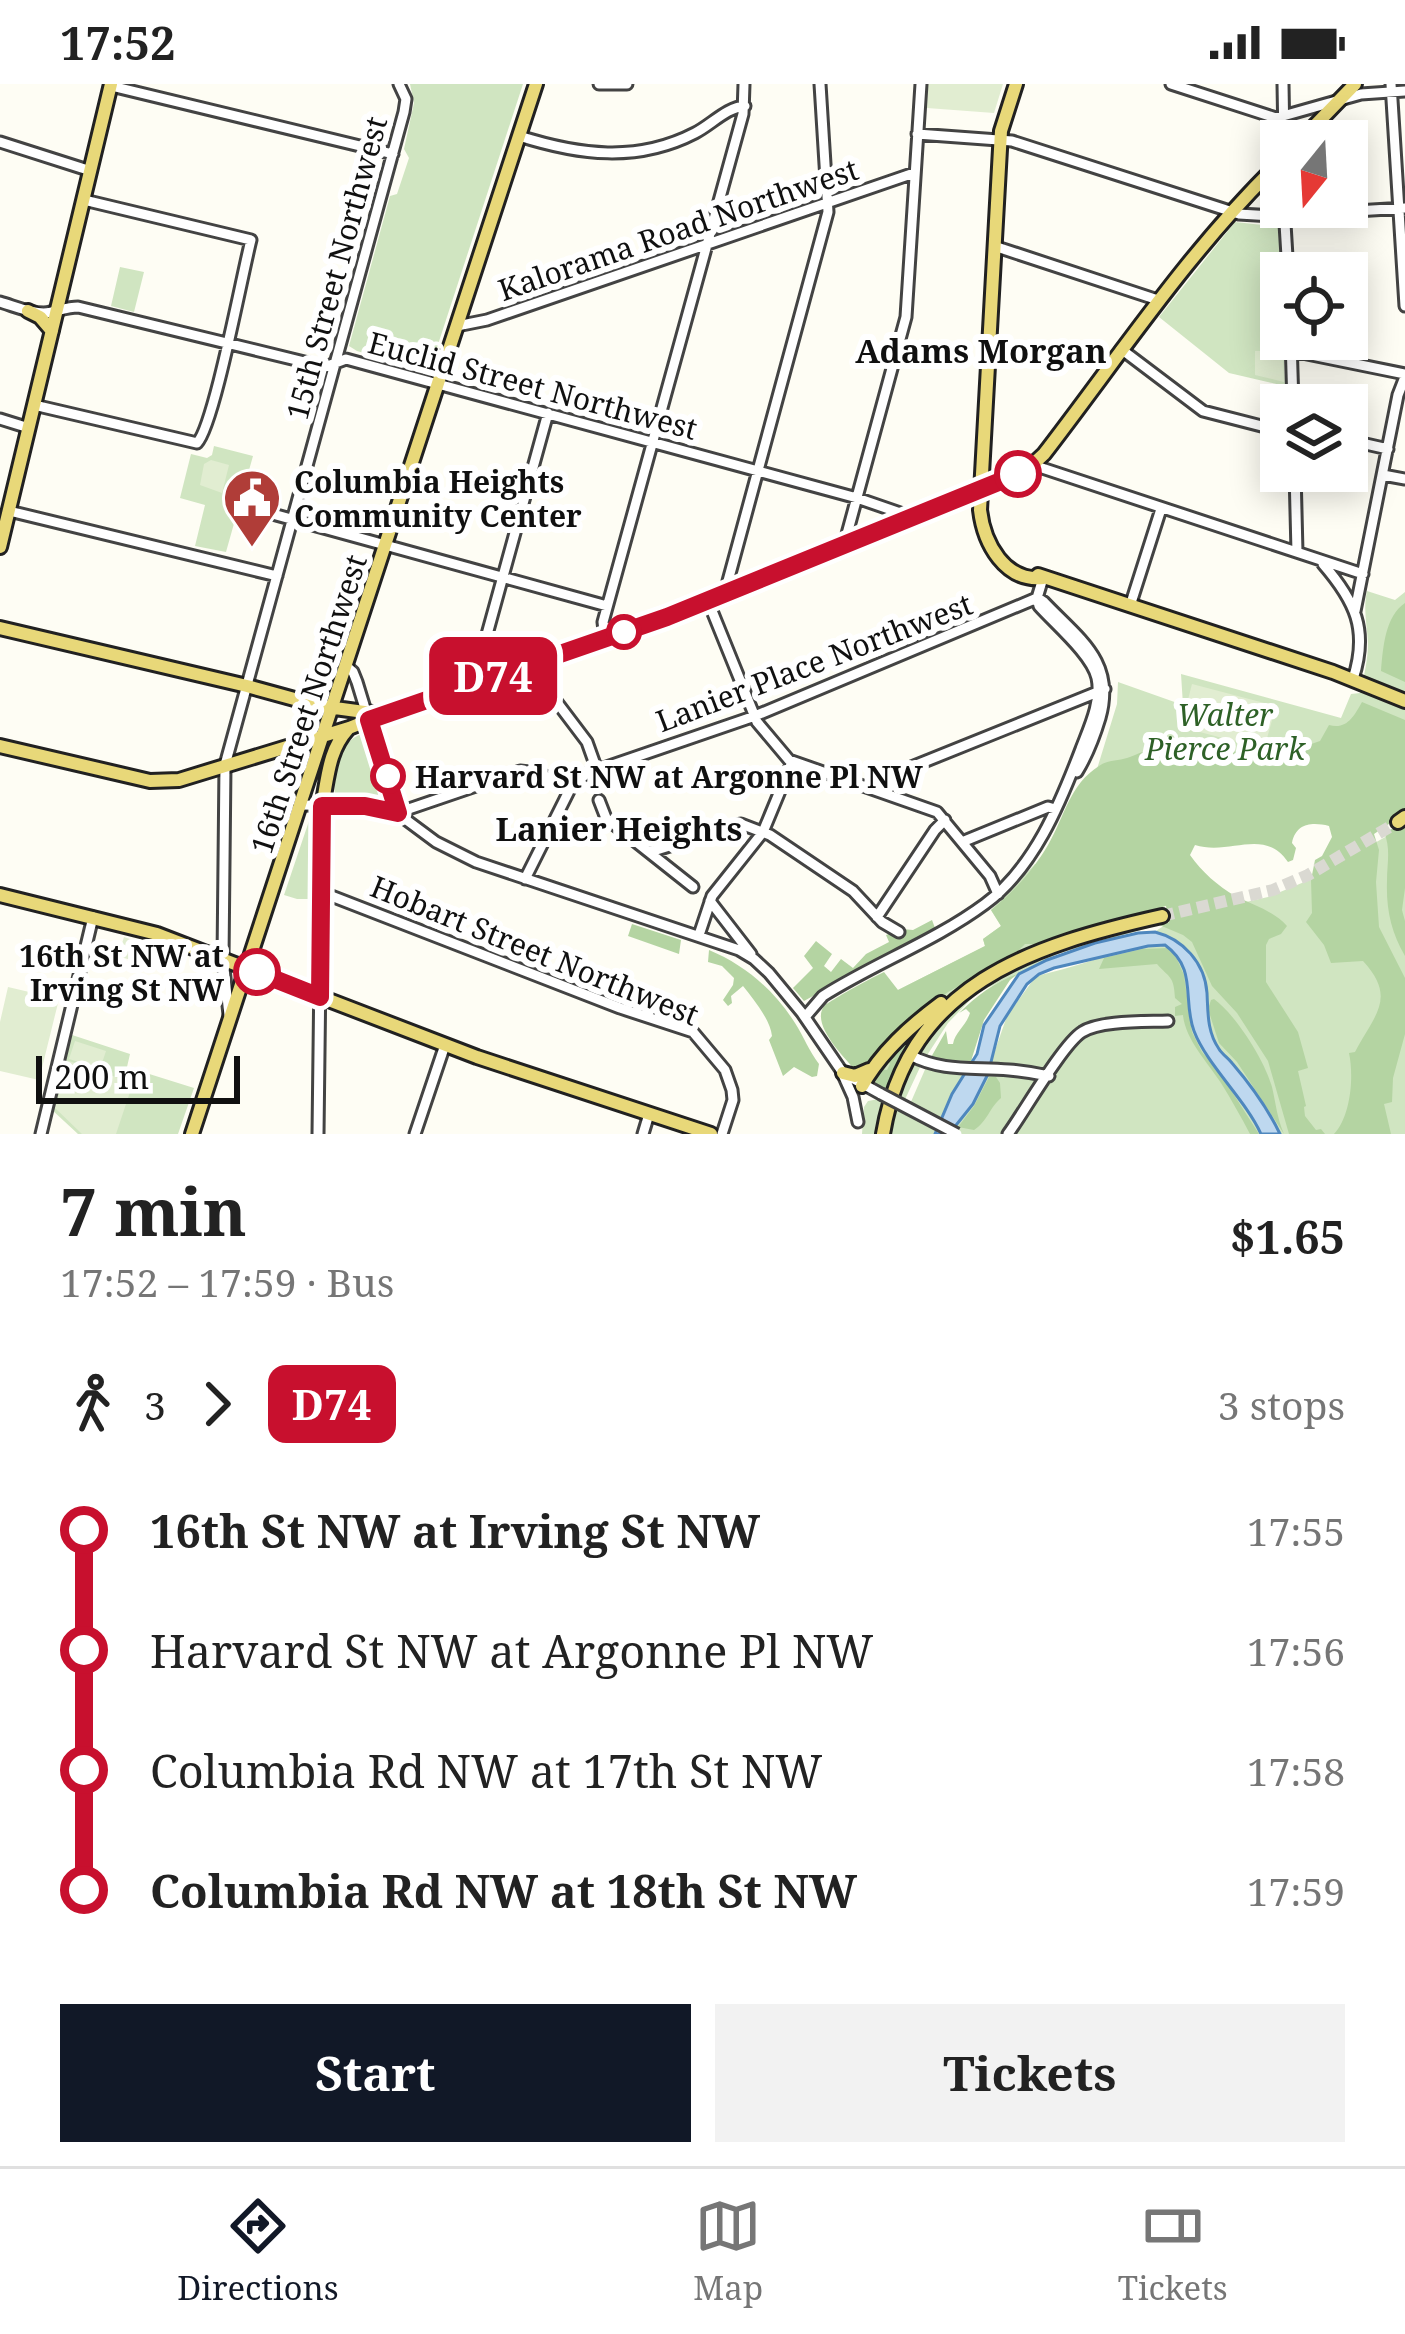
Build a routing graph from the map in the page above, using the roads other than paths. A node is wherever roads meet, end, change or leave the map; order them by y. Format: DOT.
graph roads {
  1 [pos="399,84"];
  2 [pos="536,84"];
  3 [pos="601,84"];
  4 [pos="627,84"];
  5 [pos="744,84"];
  6 [pos="820,84"];
  7 [pos="921,84"];
  8 [pos="1016,84"];
  9 [pos="1171,84"];
  10 [pos="1283,84"];
  11 [pos="1355,84"];
  12 [pos="111,85"];
  13 [pos="1391,88"];
  14 [pos="1405,92"];
  15 [pos="1340,99"];
  16 [pos="745,106"];
  17 [pos="1284,116"];
  18 [pos="1284,120"];
  19 [pos="1320,120"];
  20 [pos="917,134"];
  21 [pos="519,136"];
  22 [pos="1001,139"];
  23 [pos="0,142"];
  24 [pos="393,154"];
  25 [pos="91,171"];
  26 [pos="914,173"];
  27 [pos="1260,182"];
  28 [pos="84,200"];
  29 [pos="828,201"];
  30 [pos="1402,208"];
  31 [pos="1368,209"];
  32 [pos="1260,211"];
  33 [pos="1230,212"];
  34 [pos="707,244"];
  35 [pos="994,246"];
  36 [pos="1158,300"];
  37 [pos="0,302"];
  38 [pos="1405,306"];
  39 [pos="57,310"];
  40 [pos="28,311"];
  41 [pos="457,326"];
  42 [pos="52,331"];
  43 [pos="227,342"];
  44 [pos="1121,350"];
  45 [pos="1346,360"];
  46 [pos="335,364"];
  47 [pos="1405,376"];
  48 [pos="438,383"];
  49 [pos="34,405"];
  50 [pos="548,413"];
  51 [pos="0,419"];
  52 [pos="1260,426"];
  53 [pos="28,428"];
  54 [pos="653,442"];
  55 [pos="1368,444"];
  56 [pos="1388,449"];
  57 [pos="1033,465"];
  58 [pos="758,471"];
  59 [pos="1383,475"];
  60 [pos="1405,479"];
  61 [pos="980,489"];
  62 [pos="1295,492"];
  63 [pos="857,498"];
  64 [pos="240,506"];
  65 [pos="1161,509"];
  66 [pos="9,511"];
  67 [pos="912,517"];
  68 [pos="292,519"];
  69 [pos="1,540"];
  70 [pos="385,545"];
  71 [pos="844,545"];
  72 [pos="1297,552"];
  73 [pos="1320,560"];
  74 [pos="1363,574"];
  75 [pos="277,576"];
  76 [pos="502,577"];
  77 [pos="1043,578"];
  78 [pos="729,593"];
  79 [pos="1037,598"];
  80 [pos="708,601"];
  81 [pos="607,606"];
  82 [pos="1130,606"];
  83 [pos="1355,611"];
  84 [pos="0,628"];
  85 [pos="605,639"];
  86 [pos="528,664"];
  87 [pos="345,665"];
  88 [pos="1353,679"];
  89 [pos="476,681"];
  90 [pos="247,686"];
  91 [pos="1101,691"];
  92 [pos="1405,701"];
  93 [pos="332,708"];
  94 [pos="372,716"];
  95 [pos="755,716"];
  96 [pos="349,728"];
  97 [pos="323,734"];
  98 [pos="0,746"];
  99 [pos="315,759"];
  100 [pos="792,762"];
  101 [pos="225,766"];
  102 [pos="596,770"];
  103 [pos="325,782"];
  104 [pos="871,788"];
  105 [pos="570,789"];
  106 [pos="599,800"];
  107 [pos="300,805"];
  108 [pos="322,806"];
  109 [pos="1055,809"];
  110 [pos="398,813"];
  111 [pos="945,820"];
  112 [pos="763,832"];
  113 [pos="962,842"];
  114 [pos="650,852"];
  115 [pos="525,879"];
  116 [pos="693,887"];
  117 [pos="321,892"];
  118 [pos="998,894"];
  119 [pos="0,895"];
  120 [pos="710,901"];
  121 [pos="1162,916"];
  122 [pos="93,917"];
  123 [pos="877,917"];
  124 [pos="899,932"];
  125 [pos="699,935"];
  126 [pos="223,959"];
  127 [pos="754,959"];
  128 [pos="247,968"];
  129 [pos="973,984"];
  130 [pos="320,997"];
  131 [pos="805,1017"];
  132 [pos="229,1020"];
  133 [pos="1168,1022"];
  134 [pos="445,1046"];
  135 [pos="910,1054"];
  136 [pos="870,1070"];
  137 [pos="843,1073"];
  138 [pos="1048,1076"];
  139 [pos="862,1086"];
  140 [pos="650,1114"];
  141 [pos="857,1128"];
  142 [pos="41,1134"];
  143 [pos="193,1134"];
  144 [pos="318,1134"];
  145 [pos="415,1134"];
  146 [pos="643,1134"];
  147 [pos="711,1134"];
  148 [pos="722,1134"];
  149 [pos="883,1134"];
  150 [pos="956,1134"];
  151 [pos="1008,1134"];
  1 -- 24 [label="street, 15th Street Northwest"];
  2 -- 21 [label="main road, 16th Street Northwest"];
  3 -- 4 [label="street"];
  5 -- 16 [label="street"];
  6 -- 29 [label="street"];
  7 -- 20 [label="street"];
  8 -- 22 [label="main road"];
  9 -- 17 [label="street"];
  10 -- 17 [label="street"];
  11 -- 15 [label="main road"];
  12 -- 24 [label="street"];
  12 -- 25 [label="main road"];
  13 -- 14 [label="street"];
  13 -- 15 [label="street"];
  13 -- 30 [label="street"];
  15 -- 17 [label="street"];
  15 -- 19 [label="main road"];
  16 -- 21 [label="street"];
  16 -- 34 [label="street"];
  17 -- 18 [label="street"];
  20 -- 22 [label="street"];
  20 -- 26 [label="street"];
  21 -- 41 [label="main road, 16th Street Northwest"];
  22 -- 33 [label="street"];
  22 -- 35 [label="main road"];
  23 -- 25 [label="street"];
  24 -- 46 [label="street, 15th Street Northwest"];
  25 -- 28 [label="main road"];
  26 -- 29 [label="street, Kalorama Road Northwest"];
  26 -- 63 [label="street"];
  27 -- 33 [label="main road"];
  28 -- 39 [label="main road"];
  28 -- 43 [label="street"];
  29 -- 34 [label="street, Kalorama Road Northwest"];
  29 -- 58 [label="street"];
  30 -- 31 [label="street"];
  30 -- 38 [label="street"];
  32 -- 33 [label="street"];
  33 -- 36 [label="main road"];
  34 -- 41 [label="street, Kalorama Road Northwest"];
  34 -- 54 [label="street"];
  35 -- 36 [label="street"];
  35 -- 61 [label="main road"];
  36 -- 44 [label="main road"];
  37 -- 40 [label="street, Euclid Street Northwest"];
  39 -- 40 [label="street, Euclid Street Northwest"];
  39 -- 42 [label="main road"];
  39 -- 43 [label="street, Euclid Street Northwest"];
  40 -- 42 [label="main road"];
  41 -- 48 [label="main road, 16th Street Northwest"];
  42 -- 49 [label="main road"];
  43 -- 46 [label="street, Euclid Street Northwest"];
  43 -- 49 [label="street"];
  44 -- 52 [label="street"];
  44 -- 57 [label="main road"];
  45 -- 47 [label="street"];
  46 -- 48 [label="street, Euclid Street Northwest"];
  46 -- 68 [label="street, 15th Street Northwest"];
  47 -- 56 [label="street"];
  48 -- 50 [label="street, Euclid Street Northwest"];
  48 -- 70 [label="main road, 16th Street Northwest"];
  49 -- 53 [label="main road"];
  50 -- 54 [label="street, Euclid Street Northwest"];
  50 -- 76 [label="street"];
  51 -- 53 [label="street"];
  53 -- 66 [label="main road"];
  54 -- 58 [label="street, Euclid Street Northwest"];
  54 -- 81 [label="street"];
  55 -- 56 [label="street"];
  56 -- 59 [label="street"];
  57 -- 61 [label="main road"];
  57 -- 65 [label="street"];
  58 -- 63 [label="street, Euclid Street Northwest"];
  58 -- 78 [label="street"];
  59 -- 60 [label="street"];
  59 -- 74 [label="street"];
  61 -- 67 [label="main road"];
  61 -- 77 [label="main road"];
  62 -- 72 [label="street"];
  63 -- 67 [label="street, Euclid Street Northwest"];
  63 -- 71 [label="street"];
  64 -- 68 [label="street"];
  65 -- 72 [label="street"];
  65 -- 82 [label="street"];
  66 -- 69 [label="main road"];
  66 -- 75 [label="street"];
  67 -- 71 [label="main road"];
  68 -- 70 [label="street"];
  68 -- 75 [label="street, 15th Street Northwest"];
  70 -- 76 [label="street"];
  70 -- 87 [label="main road, 16th Street Northwest"];
  71 -- 78 [label="main road"];
  72 -- 73 [label="street"];
  73 -- 74 [label="street"];
  73 -- 83 [label="street"];
  74 -- 83 [label="street"];
  75 -- 90 [label="street, 15th Street Northwest"];
  76 -- 81 [label="street"];
  76 -- 89 [label="street"];
  77 -- 79 [label="street"];
  77 -- 82 [label="main road"];
  78 -- 80 [label="main road"];
  79 -- 91 [label="street"];
  79 -- 95 [label="street, Lanier Place Northwest"];
  80 -- 85 [label="main road"];
  80 -- 95 [label="street"];
  81 -- 85 [label="street"];
  82 -- 88 [label="main road"];
  83 -- 88 [label="street"];
  84 -- 90 [label="main road"];
  85 -- 86 [label="main road"];
  86 -- 89 [label="main road"];
  86 -- 102 [label="street"];
  87 -- 93 [label="main road, 16th Street Northwest"];
  87 -- 94 [label="street"];
  88 -- 92 [label="main road"];
  89 -- 94 [label="main road"];
  90 -- 93 [label="main road"];
  90 -- 101 [label="street, 15th Street Northwest"];
  91 -- 104 [label="street"];
  91 -- 109 [label="street"];
  93 -- 94 [label="main road"];
  93 -- 97 [label="main road, 16th Street Northwest"];
  94 -- 96 [label="main road"];
  94 -- 110 [label="street"];
  95 -- 100 [label="street"];
  95 -- 102 [label="street, Lanier Place Northwest"];
  96 -- 97 [label="main road"];
  96 -- 103 [label="main road"];
  97 -- 99 [label="main road, 16th Street Northwest"];
  97 -- 101 [label="main road"];
  98 -- 101 [label="main road"];
  99 -- 103 [label="main road"];
  99 -- 107 [label="main road, 16th Street Northwest"];
  100 -- 104 [label="street"];
  100 -- 112 [label="street"];
  101 -- 126 [label="street, 15th Street Northwest"];
  102 -- 105 [label="street, Lanier Place Northwest"];
  103 -- 107 [label="main road"];
  103 -- 108 [label="main road"];
  104 -- 111 [label="street"];
  105 -- 110 [label="street"];
  105 -- 115 [label="street, Lanier Place Northwest"];
  106 -- 114 [label="street"];
  107 -- 108 [label="street"];
  107 -- 128 [label="main road, 16th Street Northwest"];
  108 -- 110 [label="street"];
  108 -- 117 [label="street"];
  109 -- 113 [label="street"];
  109 -- 118 [label="street"];
  110 -- 115 [label="street"];
  111 -- 113 [label="street"];
  111 -- 123 [label="street"];
  112 -- 114 [label="street"];
  112 -- 120 [label="street"];
  112 -- 123 [label="street"];
  113 -- 118 [label="street"];
  114 -- 116 [label="street"];
  115 -- 125 [label="street"];
  117 -- 130 [label="street"];
  117 -- 148 [label="street, Hobart Street Northwest"];
  118 -- 131 [label="street"];
  119 -- 122 [label="main road"];
  120 -- 125 [label="street"];
  120 -- 127 [label="street"];
  121 -- 129 [label="main road"];
  122 -- 126 [label="main road"];
  122 -- 142 [label="street"];
  123 -- 124 [label="street"];
  125 -- 127 [label="street"];
  126 -- 128 [label="main road"];
  126 -- 132 [label="street, 15th Street Northwest"];
  127 -- 131 [label="street"];
  128 -- 130 [label="main road"];
  128 -- 132 [label="main road, 16th Street Northwest"];
  129 -- 135 [label="main road"];
  129 -- 136 [label="main road"];
  130 -- 134 [label="main road"];
  130 -- 144 [label="street"];
  131 -- 137 [label="street"];
  132 -- 143 [label="main road, 16th Street Northwest"];
  133 -- 138 [label="street"];
  134 -- 140 [label="main road"];
  134 -- 145 [label="street"];
  135 -- 138 [label="street"];
  135 -- 149 [label="main road"];
  136 -- 137 [label="main road"];
  136 -- 139 [label="main road"];
  137 -- 139 [label="street"];
  137 -- 141 [label="street"];
  138 -- 151 [label="street"];
  139 -- 141 [label="street"];
  139 -- 150 [label="street, bridge"];
  140 -- 146 [label="street"];
  140 -- 147 [label="main road"];
}
